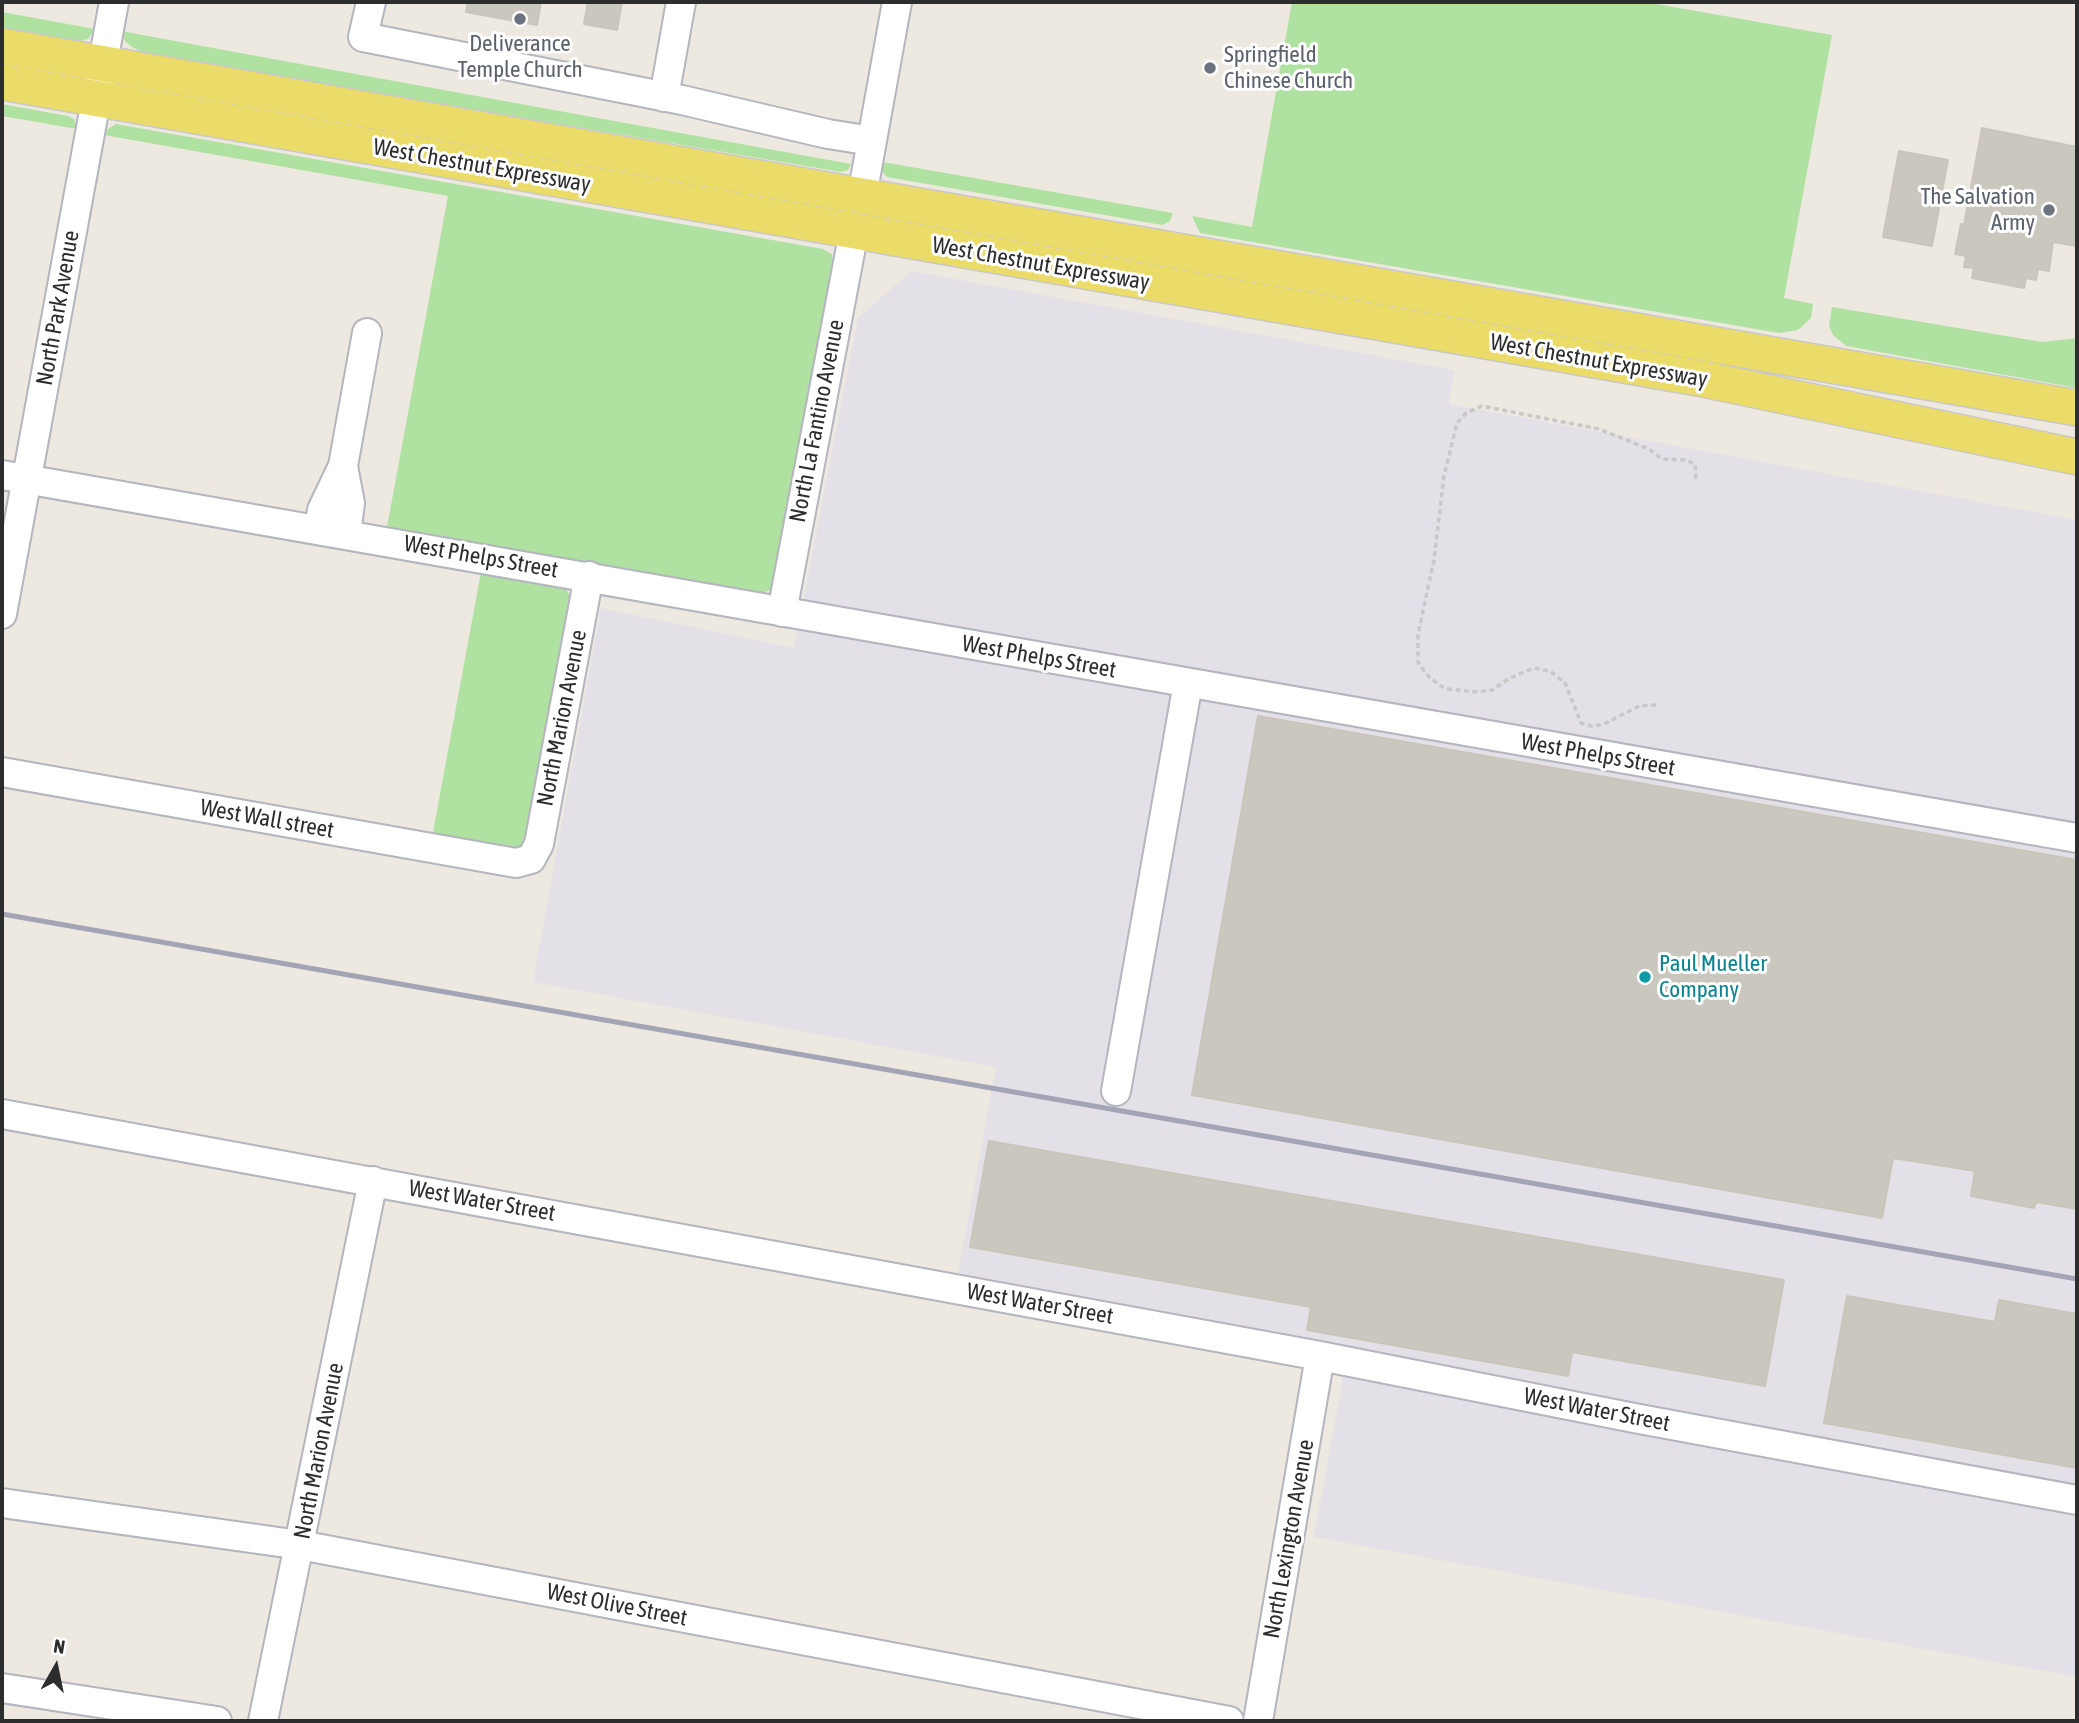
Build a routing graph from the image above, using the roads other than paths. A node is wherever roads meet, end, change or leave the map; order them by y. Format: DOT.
graph roads {
  1 [pos="114,2"];
  2 [pos="371,2"];
  3 [pos="681,2"];
  4 [pos="897,2"];
  5 [pos="2,46"];
  6 [pos="102,64"];
  7 [pos="2,82"];
  8 [pos="664,97"];
  9 [pos="96,98"];
  10 [pos="872,141"];
  11 [pos="862,196"];
  12 [pos="854,231"];
  13 [pos="367,333"];
  14 [pos="2077,408"];
  15 [pos="2077,457"];
  16 [pos="14,477"];
  17 [pos="332,531"];
  18 [pos="589,576"];
  19 [pos="782,612"];
  20 [pos="2,614"];
  21 [pos="1188,683"];
  22 [pos="2,772"];
  23 [pos="2077,838"];
  24 [pos="531,859"];
  25 [pos="1116,1091"];
  26 [pos="2,1114"];
  27 [pos="373,1181"];
  28 [pos="1320,1356"];
  29 [pos="2077,1500"];
  30 [pos="2,1503"];
  31 [pos="300,1545"];
  32 [pos="2,1688"];
  33 [pos="217,1721"];
  34 [pos="263,1721"];
  35 [pos="1229,1721"];
  36 [pos="1258,1721"];
  1 -- 6 [label="street, North Park Avenue"];
  2 -- 8 [label="street"];
  3 -- 8 [label="street"];
  4 -- 10 [label="street"];
  5 -- 6 [label="main road, West Chestnut Expressway"];
  6 -- 9 [label="street, North Park Avenue"];
  6 -- 11 [label="main road, West Chestnut Expressway"];
  7 -- 9 [label="main road, West Chestnut Expressway"];
  8 -- 10 [label="street"];
  9 -- 12 [label="main road, West Chestnut Expressway"];
  9 -- 16 [label="street, North Park Avenue"];
  10 -- 11 [label="street"];
  11 -- 14 [label="main road, West Chestnut Expressway"];
  12 -- 15 [label="main road, West Chestnut Expressway"];
  12 -- 19 [label="street, North La Fantino Avenue"];
  13 -- 17 [label="street"];
  16 -- 17 [label="street, West Phelps Street"];
  16 -- 20 [label="street, North Park Avenue"];
  17 -- 18 [label="street, West Phelps Street"];
  18 -- 19 [label="street, West Phelps Street"];
  18 -- 24 [label="street, North Marion Avenue"];
  19 -- 21 [label="street, West Phelps Street"];
  21 -- 23 [label="street, West Phelps Street"];
  21 -- 25 [label="street"];
  22 -- 24 [label="street, West Wall street"];
  26 -- 27 [label="street, West Water Street"];
  27 -- 28 [label="street, West Water Street"];
  27 -- 31 [label="street, North Marion Avenue"];
  28 -- 29 [label="street, West Water Street"];
  28 -- 36 [label="street, North Lexington Avenue"];
  30 -- 31 [label="street, West Olive Street"];
  31 -- 34 [label="street, North Marion Avenue"];
  31 -- 35 [label="street, West Olive Street"];
  32 -- 33 [label="street"];
}
